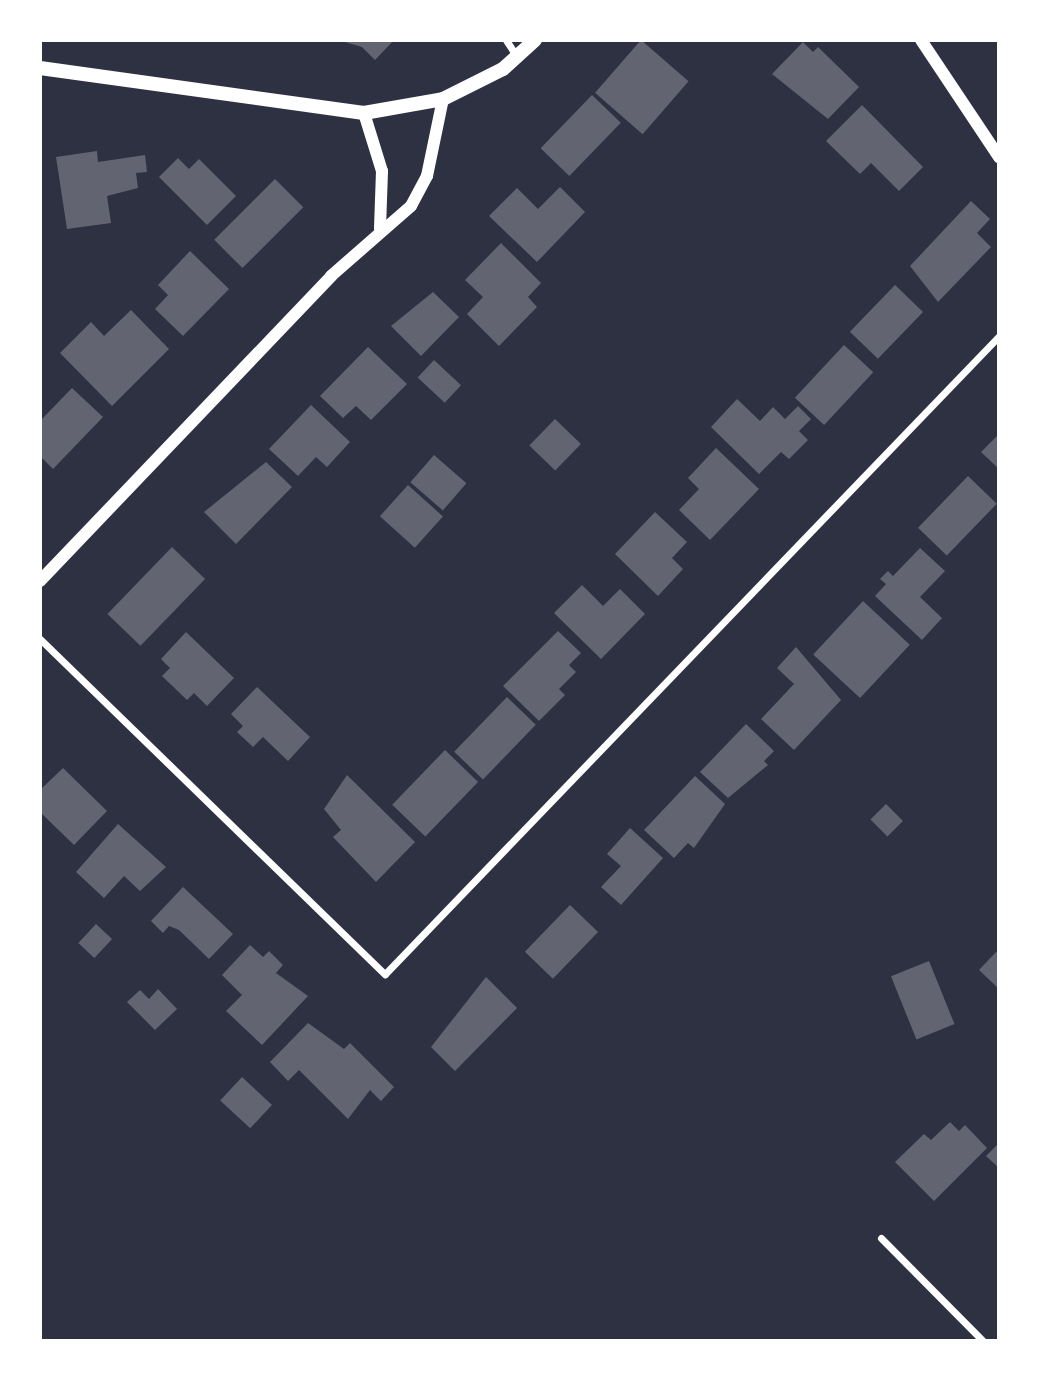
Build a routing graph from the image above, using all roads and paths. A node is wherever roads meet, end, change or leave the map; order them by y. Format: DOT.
graph roads {
  1 [pos="506,40"];
  2 [pos="535,40"];
  3 [pos="921,40"];
  4 [pos="518,57"];
  5 [pos="40,68"];
  6 [pos="443,99"];
  7 [pos="364,113"];
  8 [pos="999,157"];
  9 [pos="380,229"];
  10 [pos="999,336"];
  11 [pos="40,581"];
  12 [pos="40,639"];
  13 [pos="881,1238"];
  14 [pos="983,1341"];
  1 -- 4 [label="street"];
  2 -- 4 [label="main road"];
  3 -- 8 [label="street"];
  4 -- 6 [label="main road"];
  5 -- 7 [label="main road"];
  6 -- 7 [label="main road"];
  6 -- 9 [label="street"];
  7 -- 9 [label="street"];
  9 -- 11 [label="street"];
  10 -- 12 [label="street"];
  13 -- 14 [label="street"];
}
